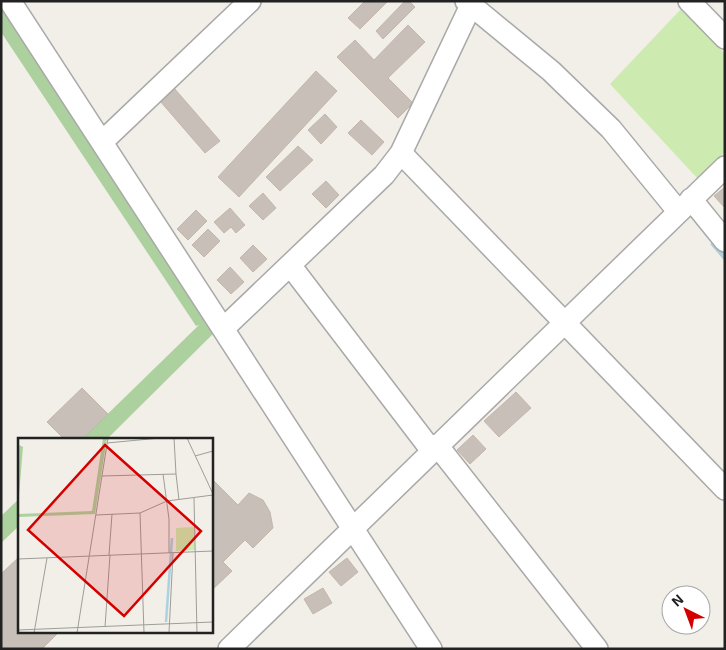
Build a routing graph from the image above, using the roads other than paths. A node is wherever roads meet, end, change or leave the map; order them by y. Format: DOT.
graph roads {
  1 [pos="10,1"];
  2 [pos="250,1"];
  3 [pos="689,1"];
  4 [pos="470,2"];
  5 [pos="725,38"];
  6 [pos="102,142"];
  7 [pos="402,153"];
  8 [pos="725,166"];
  9 [pos="685,205"];
  10 [pos="725,241"];
  11 [pos="290,265"];
  12 [pos="564,322"];
  13 [pos="223,329"];
  14 [pos="434,448"];
  15 [pos="725,489"];
  16 [pos="352,528"];
  17 [pos="229,649"];
  18 [pos="431,649"];
  19 [pos="597,649"];
  1 -- 6 [label="street"];
  2 -- 6 [label="street"];
  3 -- 5 [label="street"];
  4 -- 7 [label="street"];
  4 -- 9 [label="street"];
  6 -- 13 [label="street"];
  7 -- 11 [label="street"];
  7 -- 12 [label="street"];
  8 -- 9 [label="street"];
  9 -- 10 [label="street"];
  9 -- 12 [label="street"];
  11 -- 13 [label="street"];
  11 -- 14 [label="street"];
  12 -- 14 [label="street"];
  12 -- 15 [label="street"];
  13 -- 16 [label="street"];
  14 -- 16 [label="street"];
  14 -- 19 [label="street"];
  16 -- 17 [label="street"];
  16 -- 18 [label="street"];
}
